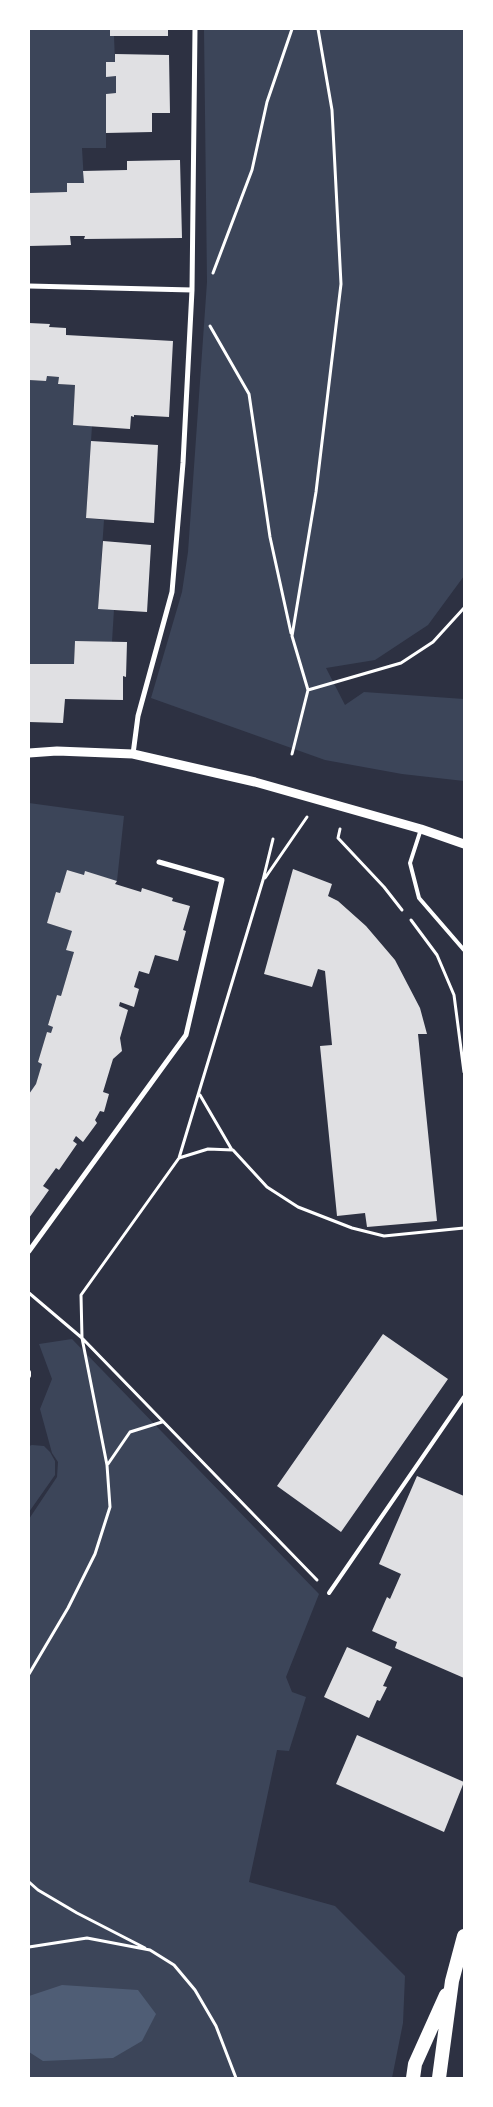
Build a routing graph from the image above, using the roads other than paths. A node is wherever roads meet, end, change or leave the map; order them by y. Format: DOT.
graph roads {
  1 [pos="195,29"];
  2 [pos="29,286"];
  3 [pos="192,290"];
  4 [pos="29,753"];
  5 [pos="133,754"];
  6 [pos="421,829"];
  7 [pos="464,844"];
  8 [pos="159,862"];
  9 [pos="464,950"];
  10 [pos="29,1251"];
  11 [pos="464,1396"];
  12 [pos="329,1593"];
  13 [pos="464,1936"];
  14 [pos="452,1981"];
  15 [pos="413,2078"];
  16 [pos="439,2078"];
  1 -- 3 [label="street"];
  2 -- 3 [label="street"];
  3 -- 5 [label="street"];
  4 -- 5 [label="street"];
  5 -- 6 [label="street"];
  6 -- 7 [label="street"];
  6 -- 9 [label="lane"];
  8 -- 10 [label="street"];
  11 -- 12 [label="lane"];
  13 -- 14 [label="highway"];
  14 -- 15 [label="highway"];
  14 -- 16 [label="highway"];
}
